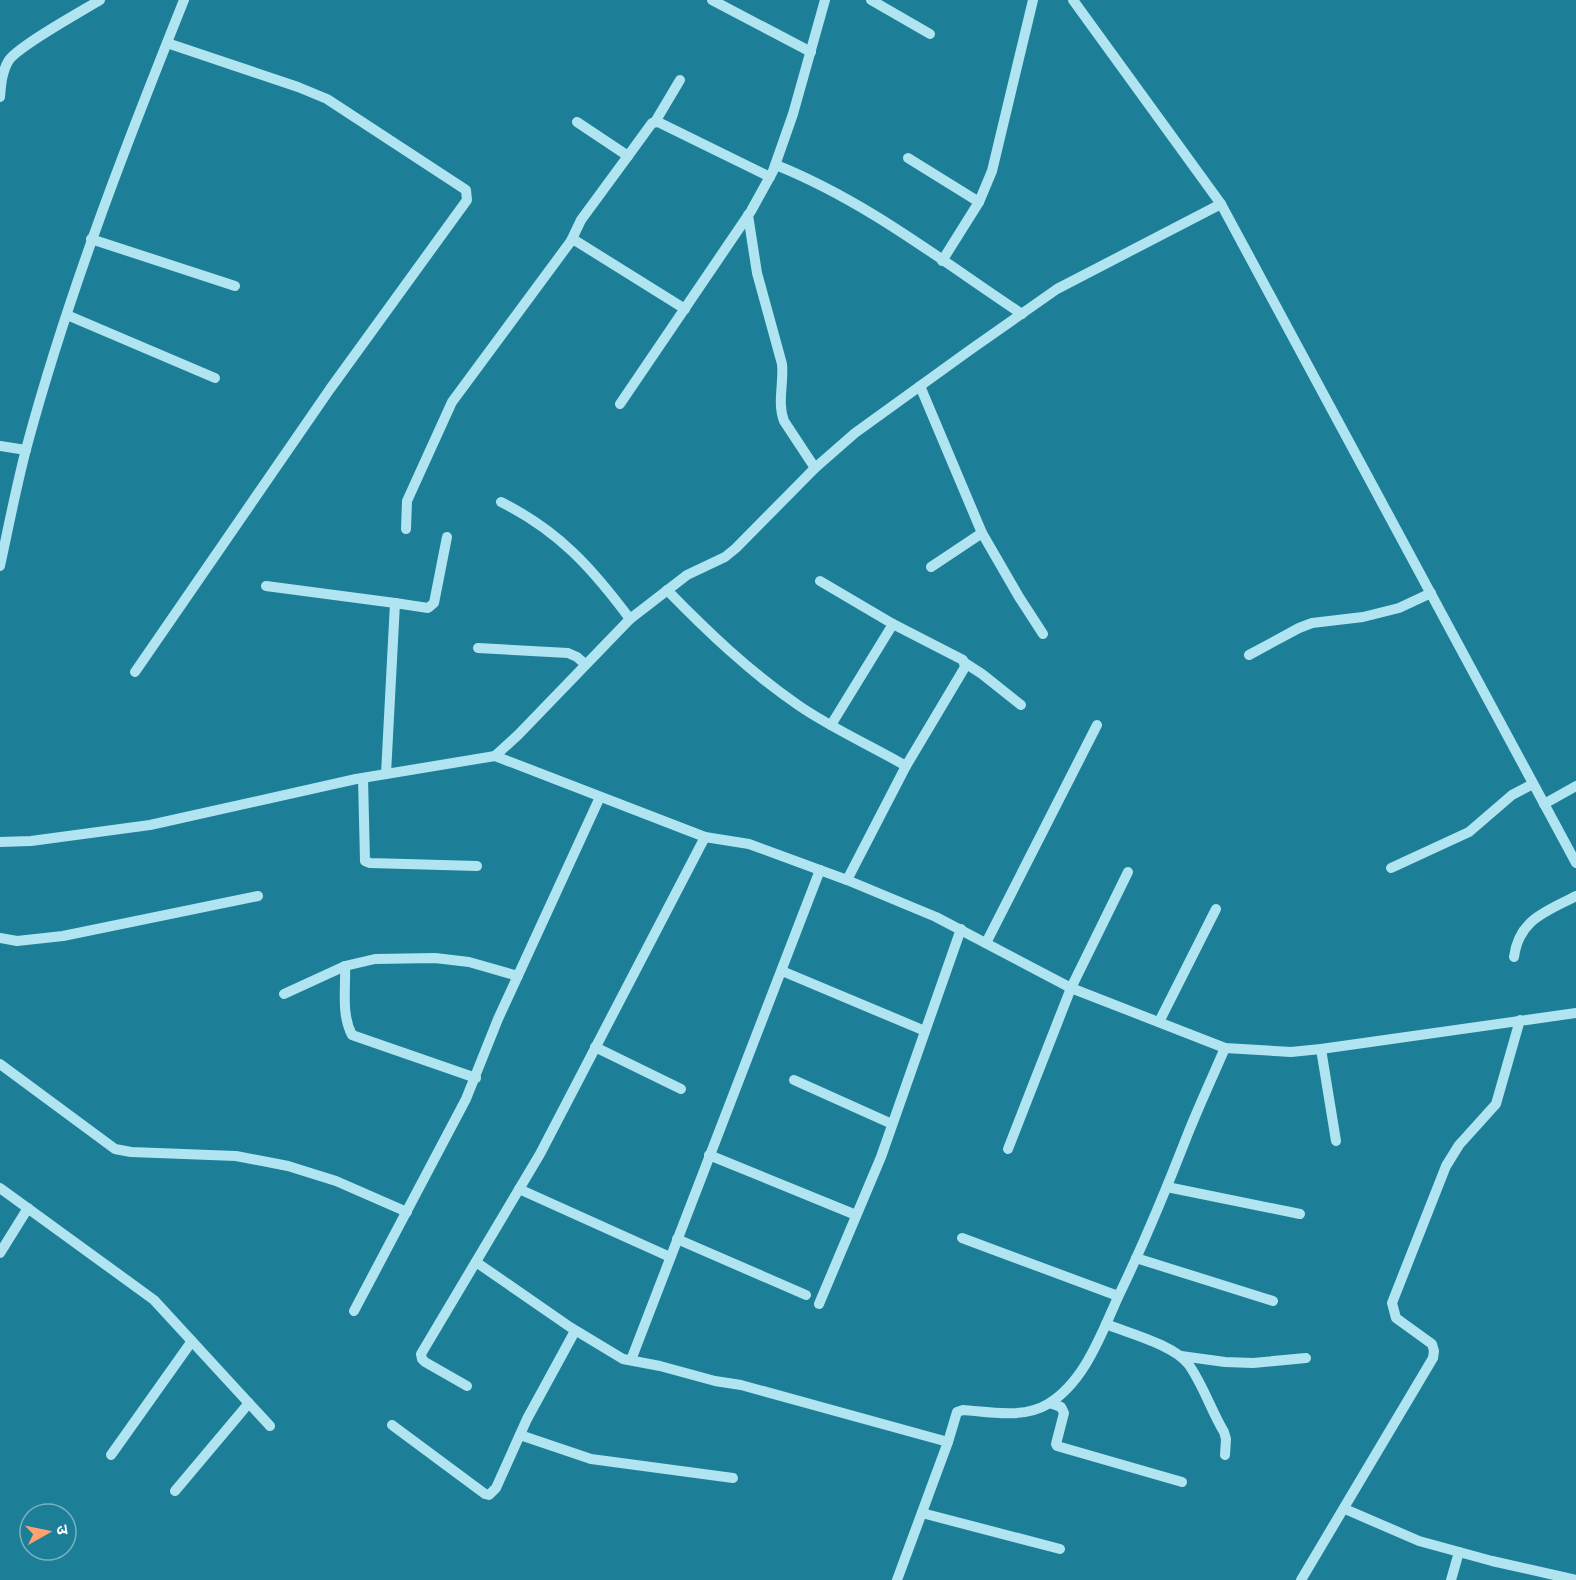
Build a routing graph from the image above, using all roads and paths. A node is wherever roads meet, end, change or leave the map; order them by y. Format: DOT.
graph roads {
  1 [pos="100,0"];
  2 [pos="184,0"];
  3 [pos="712,0"];
  4 [pos="825,0"];
  5 [pos="871,0"];
  6 [pos="1033,0"];
  7 [pos="1073,0"];
  8 [pos="930,34"];
  9 [pos="167,43"];
  10 [pos="811,52"];
  11 [pos="680,80"];
  12 [pos="0,97"];
  13 [pos="577,122"];
  14 [pos="655,122"];
  15 [pos="628,156"];
  16 [pos="908,158"];
  17 [pos="776,165"];
  18 [pos="770,177"];
  19 [pos="979,202"];
  20 [pos="1221,204"];
  21 [pos="748,215"];
  22 [pos="91,239"];
  23 [pos="571,241"];
  24 [pos="942,261"];
  25 [pos="235,285"];
  26 [pos="685,309"];
  27 [pos="1022,314"];
  28 [pos="67,315"];
  29 [pos="215,378"];
  30 [pos="920,386"];
  31 [pos="620,404"];
  32 [pos="0,446"];
  33 [pos="26,450"];
  34 [pos="815,468"];
  35 [pos="501,502"];
  36 [pos="406,529"];
  37 [pos="982,533"];
  38 [pos="447,537"];
  39 [pos="2,546"];
  40 [pos="0,566"];
  41 [pos="931,567"];
  42 [pos="820,581"];
  43 [pos="266,586"];
  44 [pos="667,590"];
  45 [pos="1431,593"];
  46 [pos="395,603"];
  47 [pos="630,619"];
  48 [pos="893,624"];
  49 [pos="1043,634"];
  50 [pos="478,648"];
  51 [pos="1249,655"];
  52 [pos="965,663"];
  53 [pos="585,664"];
  54 [pos="135,672"];
  55 [pos="1021,705"];
  56 [pos="831,725"];
  57 [pos="1097,725"];
  58 [pos="495,756"];
  59 [pos="906,766"];
  60 [pos="386,774"];
  61 [pos="363,778"];
  62 [pos="1533,784"];
  63 [pos="1576,786"];
  64 [pos="600,797"];
  65 [pos="1544,804"];
  66 [pos="705,837"];
  67 [pos="0,842"];
  68 [pos="1576,863"];
  69 [pos="477,866"];
  70 [pos="1391,868"];
  71 [pos="820,870"];
  72 [pos="1128,872"];
  73 [pos="847,880"];
  74 [pos="258,896"];
  75 [pos="1576,896"];
  76 [pos="1216,909"];
  77 [pos="961,929"];
  78 [pos="0,938"];
  79 [pos="986,943"];
  80 [pos="1514,957"];
  81 [pos="345,966"];
  82 [pos="782,971"];
  83 [pos="518,976"];
  84 [pos="1071,988"];
  85 [pos="284,994"];
  86 [pos="1576,1013"];
  87 [pos="1520,1020"];
  88 [pos="1159,1022"];
  89 [pos="925,1031"];
  90 [pos="595,1047"];
  91 [pos="1225,1048"];
  92 [pos="1321,1049"];
  93 [pos="0,1064"];
  94 [pos="476,1078"];
  95 [pos="794,1080"];
  96 [pos="681,1089"];
  97 [pos="892,1124"];
  98 [pos="1336,1141"];
  99 [pos="1008,1149"];
  100 [pos="709,1155"];
  101 [pos="1167,1187"];
  102 [pos="0,1188"];
  103 [pos="519,1189"];
  104 [pos="28,1208"];
  105 [pos="407,1212"];
  106 [pos="1300,1214"];
  107 [pos="856,1215"];
  108 [pos="962,1238"];
  109 [pos="677,1239"];
  110 [pos="0,1253"];
  111 [pos="670,1257"];
  112 [pos="1136,1258"];
  113 [pos="476,1262"];
  114 [pos="806,1295"];
  115 [pos="1119,1296"];
  116 [pos="1273,1301"];
  117 [pos="819,1304"];
  118 [pos="354,1311"];
  119 [pos="1106,1324"];
  120 [pos="575,1331"];
  121 [pos="192,1341"];
  122 [pos="1178,1355"];
  123 [pos="1306,1358"];
  124 [pos="631,1360"];
  125 [pos="467,1386"];
  126 [pos="249,1403"];
  127 [pos="1050,1403"];
  128 [pos="392,1425"];
  129 [pos="270,1426"];
  130 [pos="520,1435"];
  131 [pos="948,1442"];
  132 [pos="111,1455"];
  133 [pos="1225,1455"];
  134 [pos="733,1478"];
  135 [pos="1182,1482"];
  136 [pos="175,1491"];
  137 [pos="1345,1509"];
  138 [pos="922,1513"];
  139 [pos="1060,1549"];
  140 [pos="1459,1552"];
  141 [pos="897,1580"];
  142 [pos="1301,1580"];
  143 [pos="1451,1580"];
  144 [pos="1576,1580"];
  1 -- 12 [label="street"];
  2 -- 9 [label="street"];
  3 -- 10 [label="street"];
  4 -- 10 [label="street"];
  5 -- 8 [label="street"];
  6 -- 19 [label="street"];
  7 -- 20 [label="street"];
  9 -- 22 [label="street"];
  9 -- 54 [label="street"];
  10 -- 17 [label="street"];
  11 -- 14 [label="street"];
  13 -- 15 [label="street"];
  14 -- 15 [label="street"];
  14 -- 18 [label="street"];
  15 -- 23 [label="street"];
  16 -- 19 [label="street"];
  17 -- 18 [label="street"];
  17 -- 24 [label="street"];
  18 -- 21 [label="street"];
  19 -- 24 [label="street"];
  20 -- 27 [label="street"];
  20 -- 45 [label="street"];
  21 -- 26 [label="street"];
  21 -- 34 [label="street"];
  22 -- 25 [label="street"];
  22 -- 28 [label="street"];
  23 -- 26 [label="street"];
  23 -- 36 [label="street"];
  24 -- 27 [label="street"];
  26 -- 31 [label="street"];
  27 -- 30 [label="street"];
  28 -- 29 [label="street"];
  28 -- 33 [label="street"];
  30 -- 34 [label="street"];
  30 -- 37 [label="street"];
  32 -- 33 [label="street"];
  33 -- 39 [label="street"];
  34 -- 44 [label="street"];
  35 -- 47 [label="street"];
  37 -- 41 [label="street"];
  37 -- 49 [label="street"];
  38 -- 46 [label="street"];
  39 -- 40 [label="street"];
  42 -- 48 [label="street"];
  43 -- 46 [label="street"];
  44 -- 47 [label="street"];
  44 -- 56 [label="street"];
  45 -- 51 [label="street"];
  45 -- 62 [label="street"];
  46 -- 60 [label="street"];
  47 -- 53 [label="street"];
  48 -- 52 [label="street"];
  48 -- 56 [label="street"];
  50 -- 53 [label="street"];
  52 -- 55 [label="street"];
  52 -- 59 [label="street"];
  53 -- 58 [label="street"];
  56 -- 59 [label="street"];
  57 -- 79 [label="street"];
  58 -- 60 [label="street"];
  58 -- 64 [label="street"];
  59 -- 73 [label="street"];
  60 -- 61 [label="street"];
  61 -- 67 [label="street"];
  61 -- 69 [label="street"];
  62 -- 65 [label="street"];
  62 -- 70 [label="street"];
  63 -- 65 [label="street"];
  64 -- 66 [label="street"];
  64 -- 83 [label="street"];
  65 -- 68 [label="street"];
  66 -- 71 [label="street"];
  66 -- 90 [label="street"];
  71 -- 73 [label="street"];
  71 -- 82 [label="street"];
  72 -- 84 [label="street"];
  73 -- 77 [label="street"];
  74 -- 78 [label="street"];
  75 -- 80 [label="street"];
  76 -- 88 [label="street"];
  77 -- 79 [label="street"];
  77 -- 89 [label="street"];
  79 -- 84 [label="street"];
  81 -- 83 [label="street"];
  81 -- 85 [label="street"];
  81 -- 94 [label="street"];
  82 -- 89 [label="street"];
  82 -- 100 [label="street"];
  83 -- 94 [label="street"];
  84 -- 88 [label="street"];
  84 -- 99 [label="street"];
  86 -- 87 [label="street"];
  87 -- 92 [label="street"];
  87 -- 137 [label="street"];
  88 -- 91 [label="street"];
  89 -- 97 [label="street"];
  90 -- 96 [label="street"];
  90 -- 103 [label="street"];
  91 -- 92 [label="street"];
  91 -- 101 [label="street"];
  92 -- 98 [label="street"];
  93 -- 105 [label="street"];
  94 -- 105 [label="street"];
  95 -- 97 [label="street"];
  97 -- 107 [label="street"];
  100 -- 107 [label="street"];
  100 -- 109 [label="street"];
  101 -- 106 [label="street"];
  101 -- 112 [label="street"];
  102 -- 104 [label="street"];
  103 -- 111 [label="street"];
  103 -- 113 [label="street"];
  104 -- 110 [label="street"];
  104 -- 121 [label="street"];
  105 -- 118 [label="street"];
  107 -- 117 [label="street"];
  108 -- 115 [label="street"];
  109 -- 111 [label="street"];
  109 -- 114 [label="street"];
  111 -- 124 [label="street"];
  112 -- 115 [label="street"];
  112 -- 116 [label="street"];
  113 -- 120 [label="street"];
  113 -- 125 [label="street"];
  115 -- 119 [label="street"];
  119 -- 122 [label="street"];
  119 -- 127 [label="street"];
  120 -- 124 [label="street"];
  120 -- 130 [label="street"];
  121 -- 126 [label="street"];
  121 -- 132 [label="street"];
  122 -- 123 [label="street"];
  122 -- 133 [label="street"];
  124 -- 131 [label="street"];
  126 -- 129 [label="street"];
  126 -- 136 [label="street"];
  127 -- 131 [label="street"];
  127 -- 135 [label="street"];
  128 -- 130 [label="street"];
  130 -- 134 [label="street"];
  131 -- 138 [label="street"];
  137 -- 140 [label="street"];
  137 -- 142 [label="street"];
  138 -- 139 [label="street"];
  138 -- 141 [label="street"];
  140 -- 143 [label="street"];
  140 -- 144 [label="street"];
}
